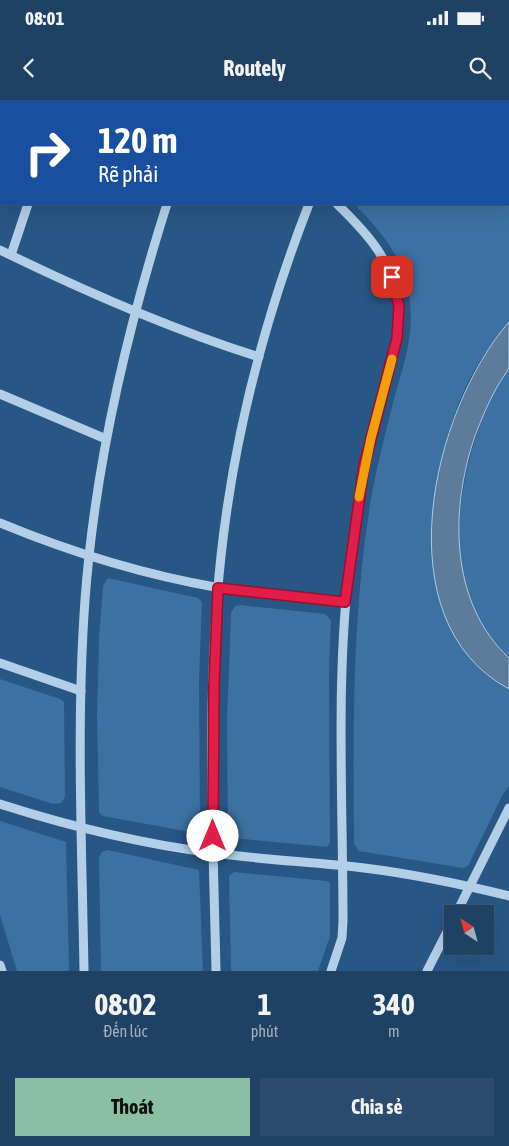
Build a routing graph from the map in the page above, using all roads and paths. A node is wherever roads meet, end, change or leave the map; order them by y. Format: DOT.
graph roads {
  1 [pos="28,205"];
  2 [pos="167,205"];
  3 [pos="309,205"];
  4 [pos="338,205"];
  5 [pos="0,250"];
  6 [pos="11,255"];
  7 [pos="134,311"];
  8 [pos="259,358"];
  9 [pos="0,394"];
  10 [pos="106,439"];
  11 [pos="0,523"];
  12 [pos="89,556"];
  13 [pos="218,588"];
  14 [pos="345,602"];
  15 [pos="0,663"];
  16 [pos="81,691"];
  17 [pos="0,804"];
  18 [pos="509,808"];
  19 [pos="82,828"];
  20 [pos="213,854"];
  21 [pos="343,866"];
  22 [pos="470,886"];
  23 [pos="509,896"];
  24 [pos="460,905"];
  25 [pos="444,938"];
  26 [pos="0,965"];
  27 [pos="2,971"];
  28 [pos="84,971"];
  29 [pos="216,971"];
  30 [pos="331,971"];
  31 [pos="427,971"];
  1 -- 6 [label="street"];
  2 -- 7 [label="street"];
  3 -- 8 [label="street"];
  4 -- 14 [label="street"];
  5 -- 6 [label="street"];
  6 -- 7 [label="street"];
  7 -- 8 [label="street"];
  7 -- 10 [label="street"];
  8 -- 13 [label="street"];
  9 -- 10 [label="street"];
  10 -- 12 [label="street"];
  11 -- 12 [label="street"];
  12 -- 13 [label="street"];
  12 -- 16 [label="street"];
  13 -- 14 [label="street"];
  13 -- 20 [label="street"];
  14 -- 21 [label="street"];
  15 -- 16 [label="street"];
  16 -- 19 [label="street"];
  17 -- 19 [label="street"];
  18 -- 22 [label="street"];
  19 -- 20 [label="street"];
  19 -- 28 [label="street"];
  20 -- 21 [label="street"];
  20 -- 29 [label="street"];
  21 -- 22 [label="street"];
  21 -- 30 [label="street"];
  22 -- 23 [label="street"];
  22 -- 24 [label="street"];
  25 -- 31 [label="street"];
  26 -- 27 [label="street"];
}
